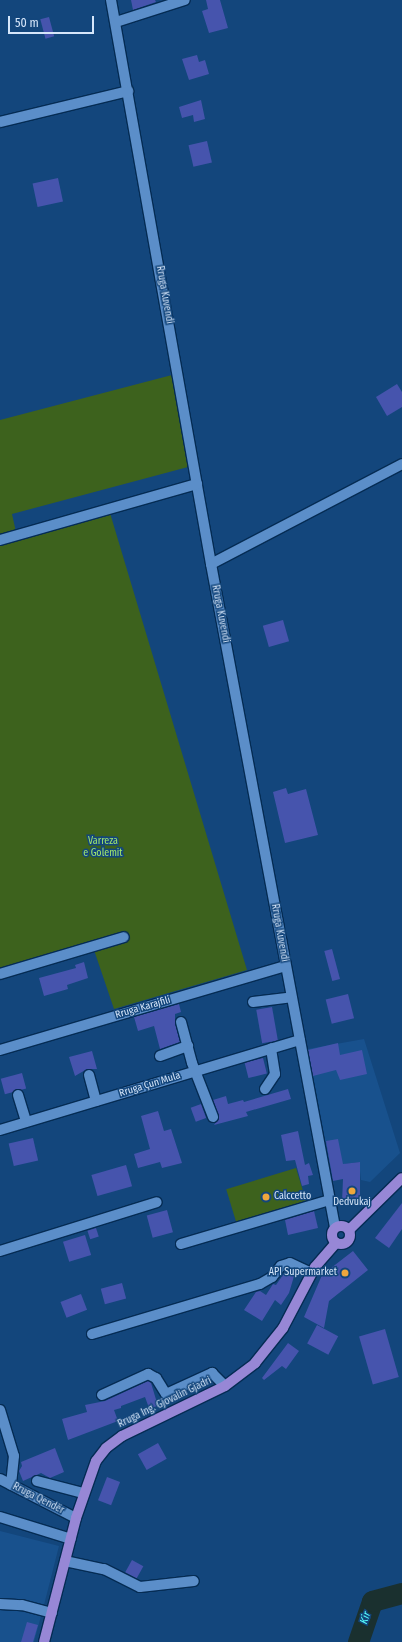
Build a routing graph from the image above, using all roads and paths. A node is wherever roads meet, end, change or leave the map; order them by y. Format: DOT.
graph roads {
  1 [pos="111,0"];
  2 [pos="185,0"];
  3 [pos="116,22"];
  4 [pos="128,91"];
  5 [pos="0,122"];
  6 [pos="402,464"];
  7 [pos="197,484"];
  8 [pos="0,540"];
  9 [pos="211,564"];
  10 [pos="124,937"];
  11 [pos="285,966"];
  12 [pos="0,974"];
  13 [pos="291,997"];
  14 [pos="253,1002"];
  15 [pos="181,1022"];
  16 [pos="300,1040"];
  17 [pos="188,1046"];
  18 [pos="271,1048"];
  19 [pos="0,1050"];
  20 [pos="160,1056"];
  21 [pos="196,1071"];
  22 [pos="89,1075"];
  23 [pos="265,1089"];
  24 [pos="18,1095"];
  25 [pos="96,1102"];
  26 [pos="213,1117"];
  27 [pos="26,1122"];
  28 [pos="0,1130"];
  29 [pos="401,1181"];
  30 [pos="330,1200"];
  31 [pos="157,1202"];
  32 [pos="335,1227"];
  33 [pos="349,1230"];
  34 [pos="336,1242"];
  35 [pos="181,1244"];
  36 [pos="0,1251"];
  37 [pos="311,1273"];
  38 [pos="92,1334"];
  39 [pos="225,1386"];
  40 [pos="102,1395"];
  41 [pos="0,1410"];
  42 [pos="0,1479"];
  43 [pos="37,1481"];
  44 [pos="11,1485"];
  45 [pos="83,1493"];
  46 [pos="0,1517"];
  47 [pos="76,1518"];
  48 [pos="71,1539"];
  49 [pos="65,1561"];
  50 [pos="194,1582"];
  51 [pos="0,1604"];
  52 [pos="52,1613"];
  53 [pos="44,1642"];
  1 -- 3 [label="street, Rruga Kuvendi"];
  2 -- 3 [label="street"];
  3 -- 4 [label="street, Rruga Kuvendi"];
  4 -- 5 [label="street"];
  4 -- 7 [label="street, Rruga Kuvendi"];
  6 -- 9 [label="street"];
  7 -- 8 [label="street"];
  7 -- 9 [label="street, Rruga Kuvendi"];
  9 -- 11 [label="street, Rruga Kuvendi"];
  10 -- 12 [label="street"];
  11 -- 13 [label="street, Rruga Kuvendi"];
  11 -- 19 [label="street, Rruga Karajfili"];
  13 -- 14 [label="street"];
  13 -- 16 [label="street, Rruga Kuvendi"];
  15 -- 17 [label="street"];
  16 -- 18 [label="street, Rruga Çun Mula"];
  16 -- 30 [label="street, Rruga Kuvendi"];
  17 -- 20 [label="street"];
  17 -- 21 [label="street"];
  18 -- 21 [label="street, Rruga Çun Mula"];
  18 -- 23 [label="street"];
  21 -- 25 [label="street, Rruga Çun Mula"];
  21 -- 26 [label="street"];
  22 -- 25 [label="street"];
  24 -- 27 [label="street"];
  25 -- 27 [label="street, Rruga Çun Mula"];
  27 -- 28 [label="street, Rruga Çun Mula"];
  29 -- 33 [label="main road"];
  30 -- 32 [label="street, Rruga Kuvendi"];
  30 -- 35 [label="street"];
  31 -- 36 [label="street"];
  32 -- 33 [label="main road"];
  32 -- 34 [label="main road"];
  33 -- 34 [label="main road"];
  34 -- 37 [label="main road, Rruga Ing. Gjovalin Gjadri"];
  37 -- 38 [label="street"];
  37 -- 39 [label="main road, Rruga Ing. Gjovalin Gjadri"];
  39 -- 40 [label="street"];
  39 -- 45 [label="main road, Rruga Ing. Gjovalin Gjadri"];
  41 -- 44 [label="street"];
  42 -- 44 [label="street, Rruga Qendër"];
  43 -- 45 [label="street"];
  44 -- 47 [label="street, Rruga Qendër"];
  45 -- 47 [label="main road, Rruga Ing. Gjovalin Gjadri"];
  46 -- 48 [label="street"];
  47 -- 48 [label="main road, Rruga Ing. Gjovalin Gjadri"];
  48 -- 49 [label="main road, Rruga Ing. Gjovalin Gjadri"];
  49 -- 50 [label="street"];
  49 -- 52 [label="main road, Rruga Ing. Gjovalin Gjadri"];
  51 -- 52 [label="street"];
  52 -- 53 [label="main road, Rruga Ing. Gjovalin Gjadri"];
}
